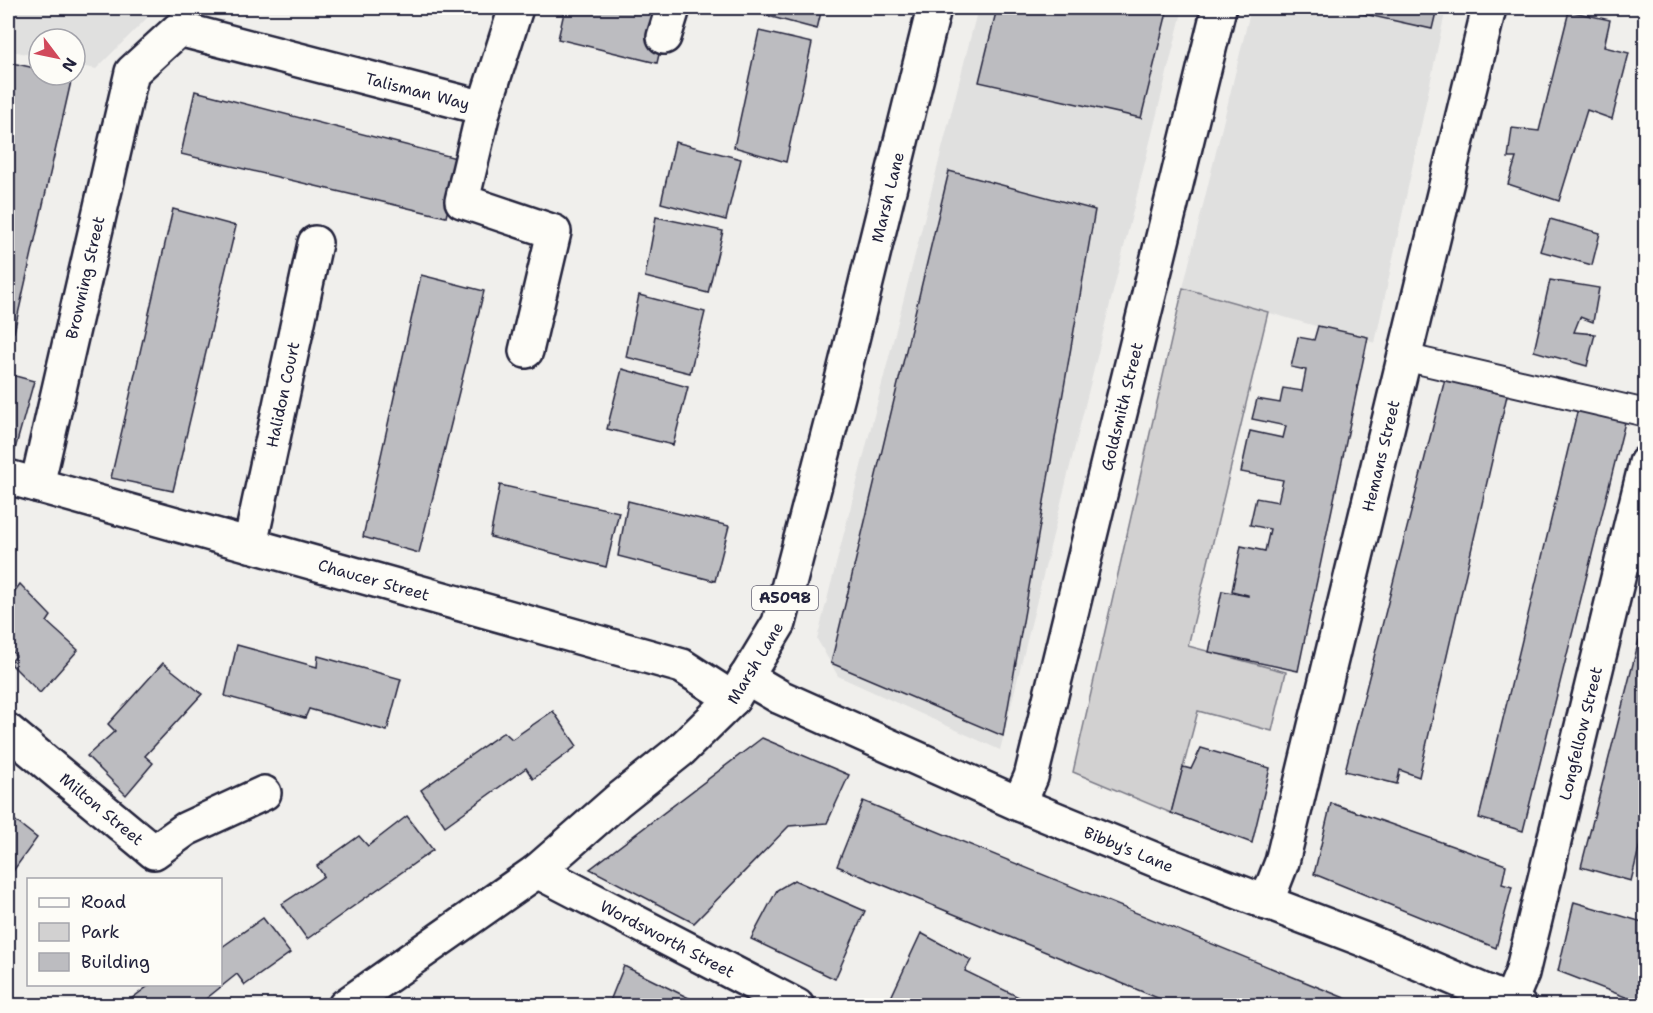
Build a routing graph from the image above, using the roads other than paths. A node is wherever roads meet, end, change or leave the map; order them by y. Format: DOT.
graph roads {
  1 [pos="516,8"];
  2 [pos="934,8"];
  3 [pos="1219,8"];
  4 [pos="1489,8"];
  5 [pos="132,72"];
  6 [pos="484,108"];
  7 [pos="315,243"];
  8 [pos="526,351"];
  9 [pos="1404,357"];
  10 [pos="1646,413"];
  11 [pos="1646,464"];
  12 [pos="22,481"];
  13 [pos="250,545"];
  14 [pos="739,688"];
  15 [pos="8,731"];
  16 [pos="264,793"];
  17 [pos="1019,804"];
  18 [pos="537,871"];
  19 [pos="1266,903"];
  20 [pos="1514,1004"];
  21 [pos="345,1005"];
  22 [pos="797,1005"];
  1 -- 6 [label="street"];
  2 -- 14 [label="street, Marsh Lane / A5098"];
  3 -- 17 [label="street, Goldsmith Street"];
  4 -- 9 [label="street, Hemans Street"];
  5 -- 6 [label="street, Talisman Way"];
  5 -- 12 [label="street, Browning Street"];
  6 -- 8 [label="street, Talisman Way"];
  7 -- 13 [label="street, Halidon Court"];
  9 -- 10 [label="lane"];
  9 -- 19 [label="street, Hemans Street"];
  11 -- 20 [label="street, Longfellow Street"];
  12 -- 13 [label="street, Chaucer Street"];
  13 -- 14 [label="street, Chaucer Street"];
  14 -- 17 [label="street, Bibby's Lane"];
  14 -- 18 [label="street, Marsh Lane / A5098"];
  15 -- 16 [label="street, Milton Street"];
  17 -- 19 [label="street, Bibby's Lane"];
  18 -- 21 [label="street, Marsh Lane / A5098"];
  18 -- 22 [label="street, Wordsworth Street"];
  19 -- 20 [label="street, Bibby's Lane"];
}
